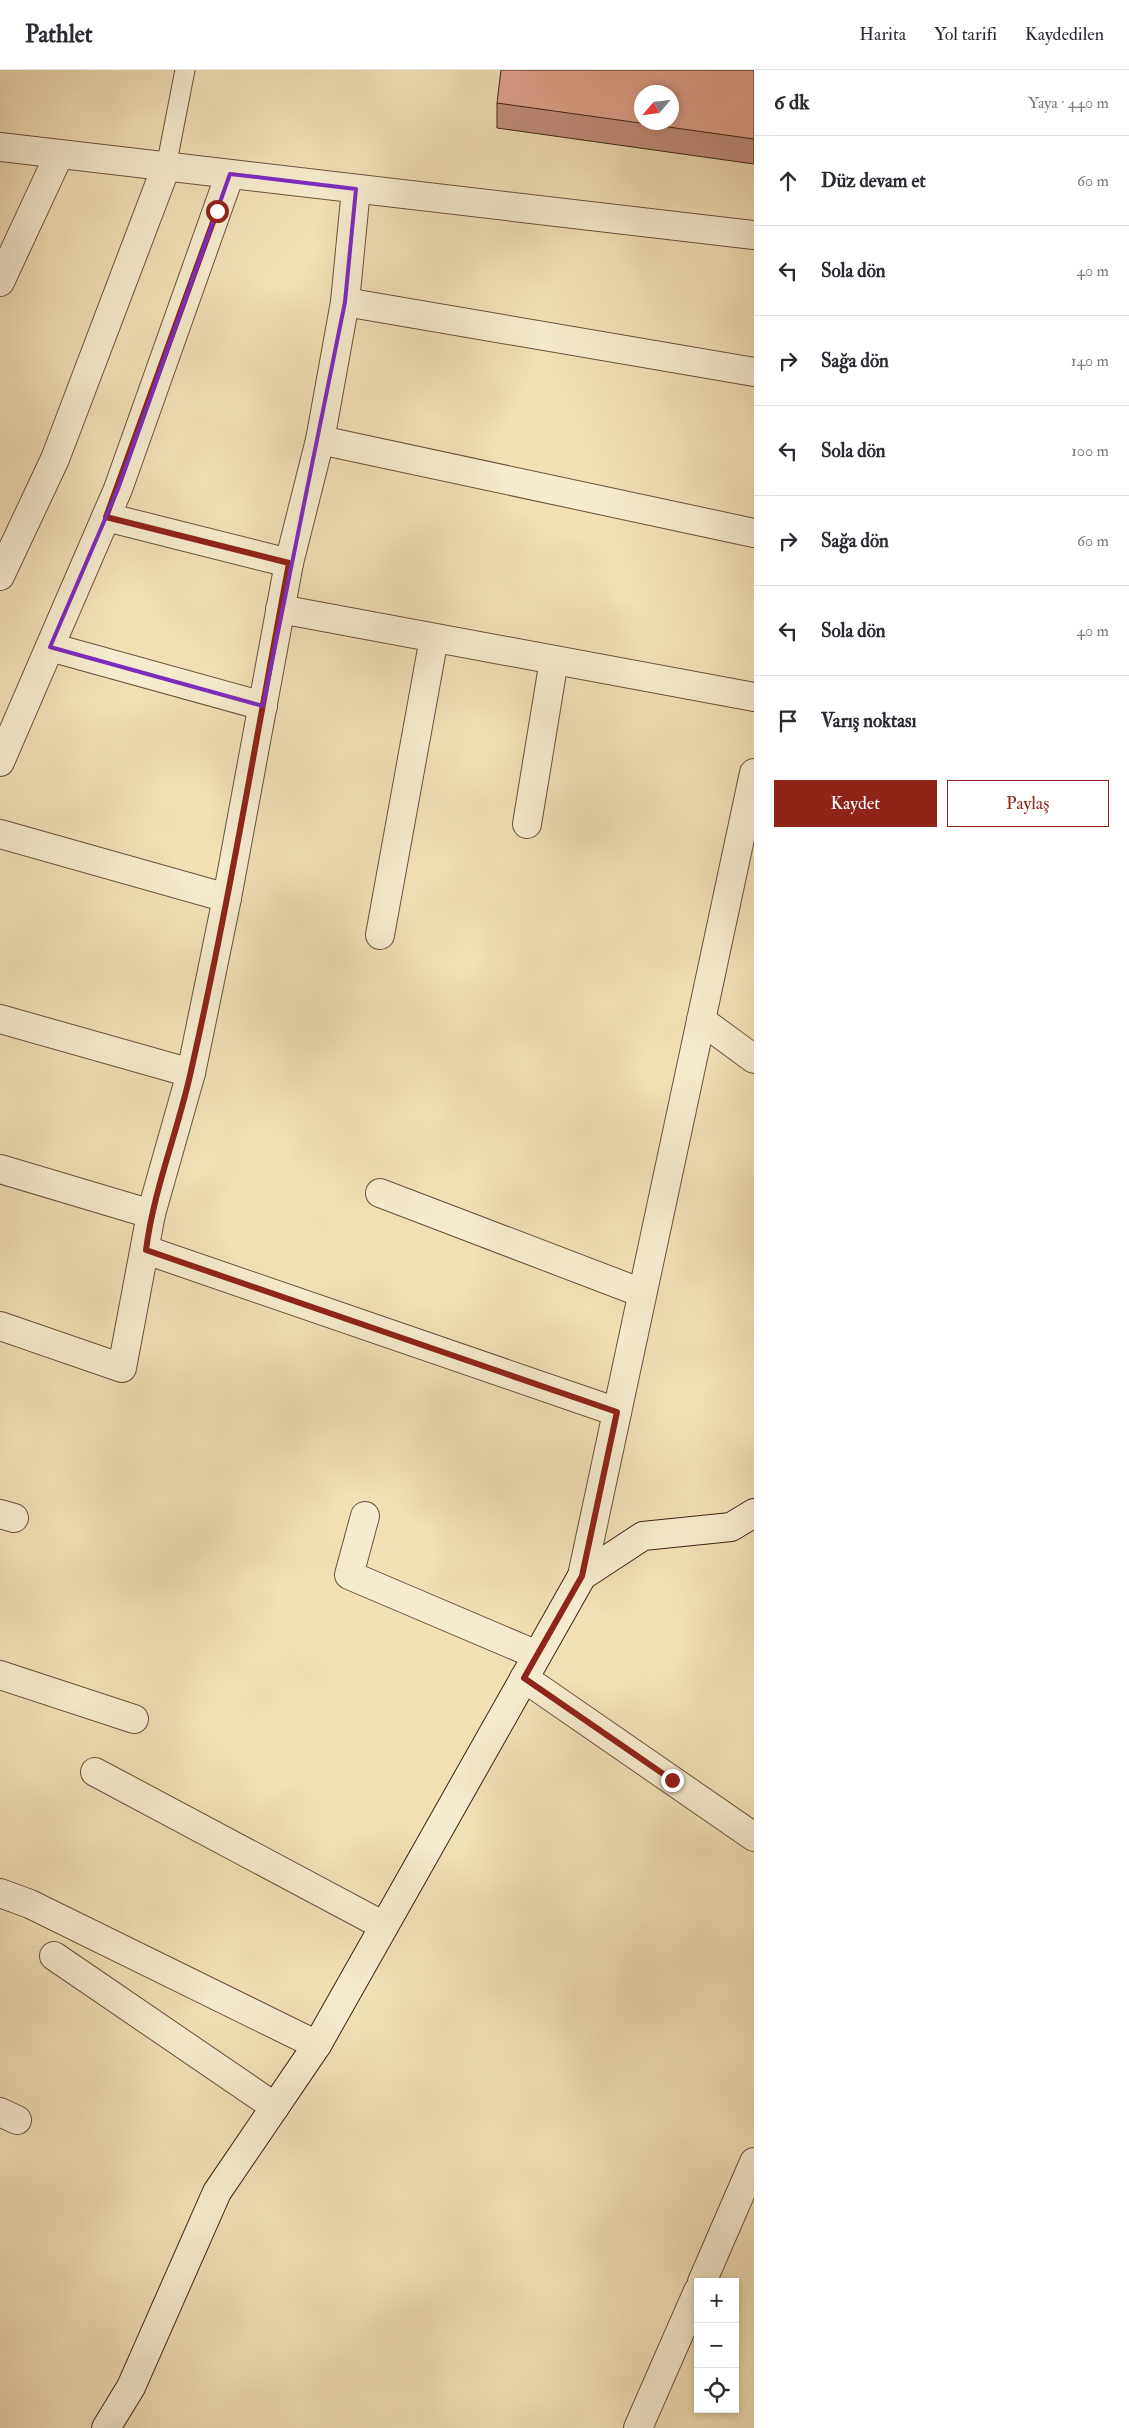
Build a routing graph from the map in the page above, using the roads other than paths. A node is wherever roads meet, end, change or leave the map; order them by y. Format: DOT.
graph roads {
  1 [pos="184,70"];
  2 [pos="0,147"];
  3 [pos="59,155"];
  4 [pos="166,167"];
  5 [pos="230,174"];
  6 [pos="356,189"];
  7 [pos="754,235"];
  8 [pos="0,282"];
  9 [pos="345,302"];
  10 [pos="754,372"];
  11 [pos="320,440"];
  12 [pos="106,517"];
  13 [pos="754,533"];
  14 [pos="289,563"];
  15 [pos="0,576"];
  16 [pos="280,610"];
  17 [pos="434,638"];
  18 [pos="50,647"];
  19 [pos="554,660"];
  20 [pos="754,697"];
  21 [pos="263,706"];
  22 [pos="0,762"];
  23 [pos="754,773"];
  24 [pos="527,824"];
  25 [pos="0,834"];
  26 [pos="227,898"];
  27 [pos="380,935"];
  28 [pos="0,1019"];
  29 [pos="701,1020"];
  30 [pos="754,1059"];
  31 [pos="191,1073"];
  32 [pos="0,1170"];
  33 [pos="380,1193"];
  34 [pos="151,1214"];
  35 [pos="146,1250"];
  36 [pos="642,1293"];
  37 [pos="0,1326"];
  38 [pos="617,1412"];
  39 [pos="754,1513"];
  40 [pos="365,1516"];
  41 [pos="582,1576"];
  42 [pos="537,1654"];
  43 [pos="0,1675"];
  44 [pos="524,1678"];
  45 [pos="134,1719"];
  46 [pos="95,1772"];
  47 [pos="754,1837"];
  48 [pos="0,1893"];
  49 [pos="384,1926"];
  50 [pos="54,1956"];
  51 [pos="317,2045"];
  52 [pos="275,2107"];
  53 [pos="754,2162"];
  54 [pos="704,2278"];
  55 [pos="694,2300"];
  56 [pos="106,2428"];
  57 [pos="638,2428"];
  1 -- 4 [label="lane"];
  2 -- 3 [label="street"];
  3 -- 4 [label="street"];
  3 -- 8 [label="street"];
  4 -- 5 [label="street"];
  4 -- 15 [label="street"];
  5 -- 6 [label="street"];
  5 -- 12 [label="street"];
  6 -- 7 [label="street"];
  6 -- 9 [label="street"];
  9 -- 10 [label="street"];
  9 -- 11 [label="street"];
  11 -- 13 [label="street"];
  11 -- 14 [label="street"];
  12 -- 14 [label="street"];
  12 -- 18 [label="street"];
  14 -- 16 [label="street"];
  16 -- 17 [label="street"];
  16 -- 21 [label="street"];
  17 -- 19 [label="street"];
  17 -- 27 [label="street"];
  18 -- 21 [label="street"];
  18 -- 22 [label="street"];
  19 -- 20 [label="street"];
  19 -- 24 [label="street"];
  21 -- 26 [label="street"];
  23 -- 29 [label="street"];
  25 -- 26 [label="street"];
  26 -- 31 [label="street"];
  28 -- 31 [label="street"];
  29 -- 30 [label="street"];
  29 -- 36 [label="street"];
  31 -- 34 [label="street"];
  32 -- 34 [label="street"];
  33 -- 36 [label="street"];
  34 -- 35 [label="street"];
  35 -- 37 [label="street"];
  35 -- 38 [label="street"];
  36 -- 38 [label="street"];
  38 -- 41 [label="street"];
  39 -- 41 [label="street"];
  40 -- 42 [label="street"];
  41 -- 42 [label="street"];
  42 -- 44 [label="street"];
  43 -- 45 [label="street"];
  44 -- 47 [label="street"];
  44 -- 49 [label="street"];
  46 -- 49 [label="street"];
  48 -- 51 [label="street"];
  49 -- 51 [label="street"];
  50 -- 52 [label="street"];
  51 -- 52 [label="street"];
  52 -- 56 [label="street"];
  53 -- 54 [label="street"];
  55 -- 57 [label="street"];
}
